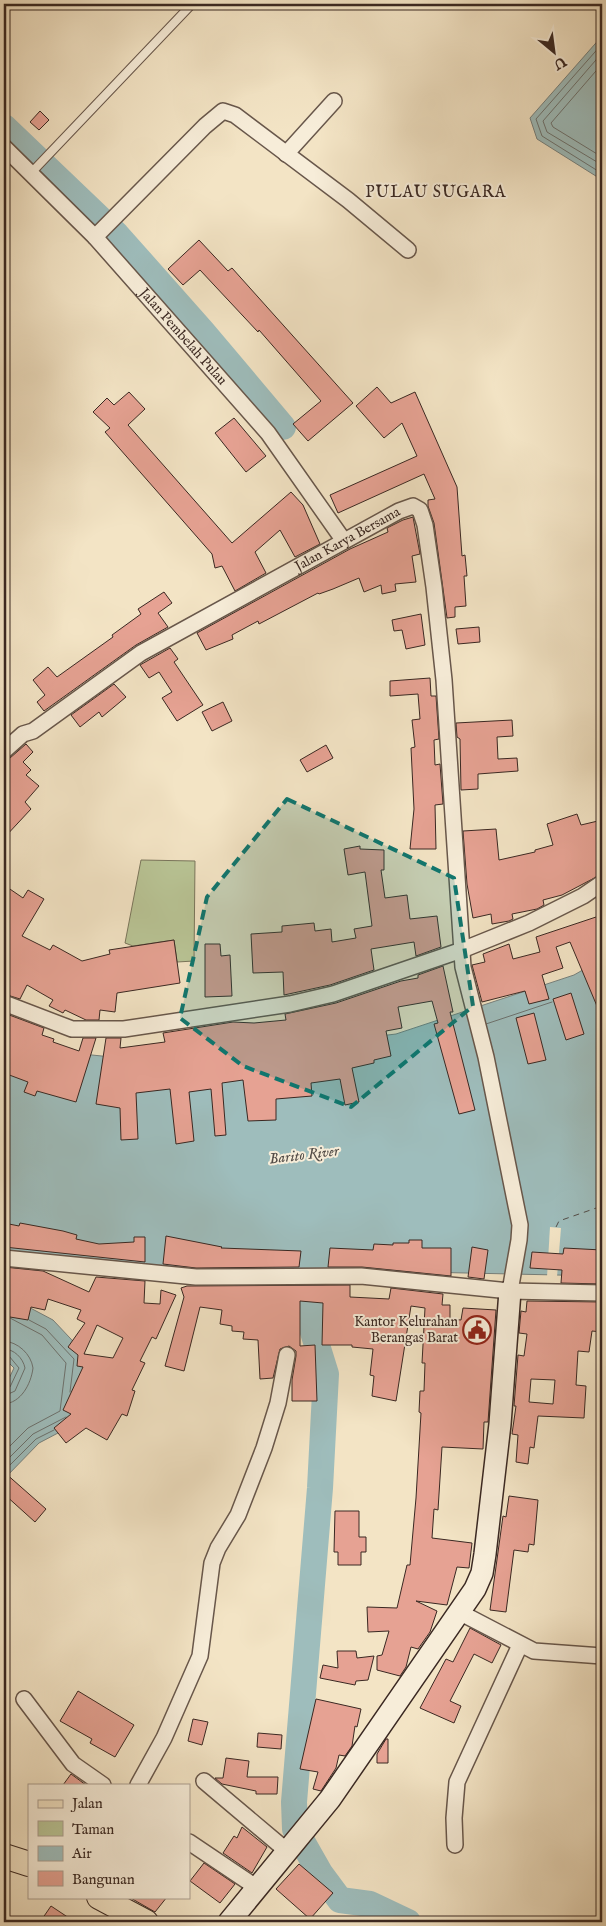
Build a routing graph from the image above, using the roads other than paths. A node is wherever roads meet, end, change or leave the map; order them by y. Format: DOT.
graph roads {
  1 [pos="192,4"];
  2 [pos="334,101"];
  3 [pos="4,147"];
  4 [pos="286,154"];
  5 [pos="32,171"];
  6 [pos="99,233"];
  7 [pos="408,250"];
  8 [pos="344,541"];
  9 [pos="4,750"];
  10 [pos="602,883"];
  11 [pos="462,950"];
  12 [pos="4,1003"];
  13 [pos="4,1258"];
  14 [pos="511,1286"];
  15 [pos="602,1293"];
  16 [pos="287,1355"];
  17 [pos="459,1612"];
  18 [pos="520,1645"];
  19 [pos="602,1656"];
  20 [pos="24,1699"];
  21 [pos="204,1781"];
  22 [pos="102,1784"];
  23 [pos="139,1784"];
  24 [pos="190,1843"];
  25 [pos="292,1845"];
  26 [pos="455,1845"];
  27 [pos="4,1856"];
  28 [pos="28,1864"];
  29 [pos="256,1887"];
  30 [pos="101,1898"];
  31 [pos="146,1922"];
  32 [pos="229,1922"];
  1 -- 5 [label="lane"];
  2 -- 4 [label="street"];
  3 -- 5 [label="street, Jalan Pembelah Pulau"];
  4 -- 6 [label="street"];
  4 -- 7 [label="street"];
  5 -- 6 [label="street, Jalan Pembelah Pulau"];
  6 -- 8 [label="street, Jalan Pembelah Pulau"];
  8 -- 9 [label="street, Jalan Karya Bersama"];
  8 -- 11 [label="street, Jalan Karya Bersama"];
  10 -- 11 [label="street"];
  11 -- 12 [label="street"];
  11 -- 14 [label="street"];
  13 -- 14 [label="street"];
  14 -- 15 [label="street"];
  14 -- 17 [label="street"];
  16 -- 23 [label="street"];
  17 -- 18 [label="street"];
  17 -- 25 [label="street"];
  18 -- 19 [label="street"];
  18 -- 26 [label="street"];
  20 -- 22 [label="street"];
  21 -- 25 [label="street"];
  24 -- 29 [label="street"];
  25 -- 29 [label="street"];
  27 -- 28 [label="main road"];
  29 -- 32 [label="street"];
  30 -- 31 [label="main road"];
}
